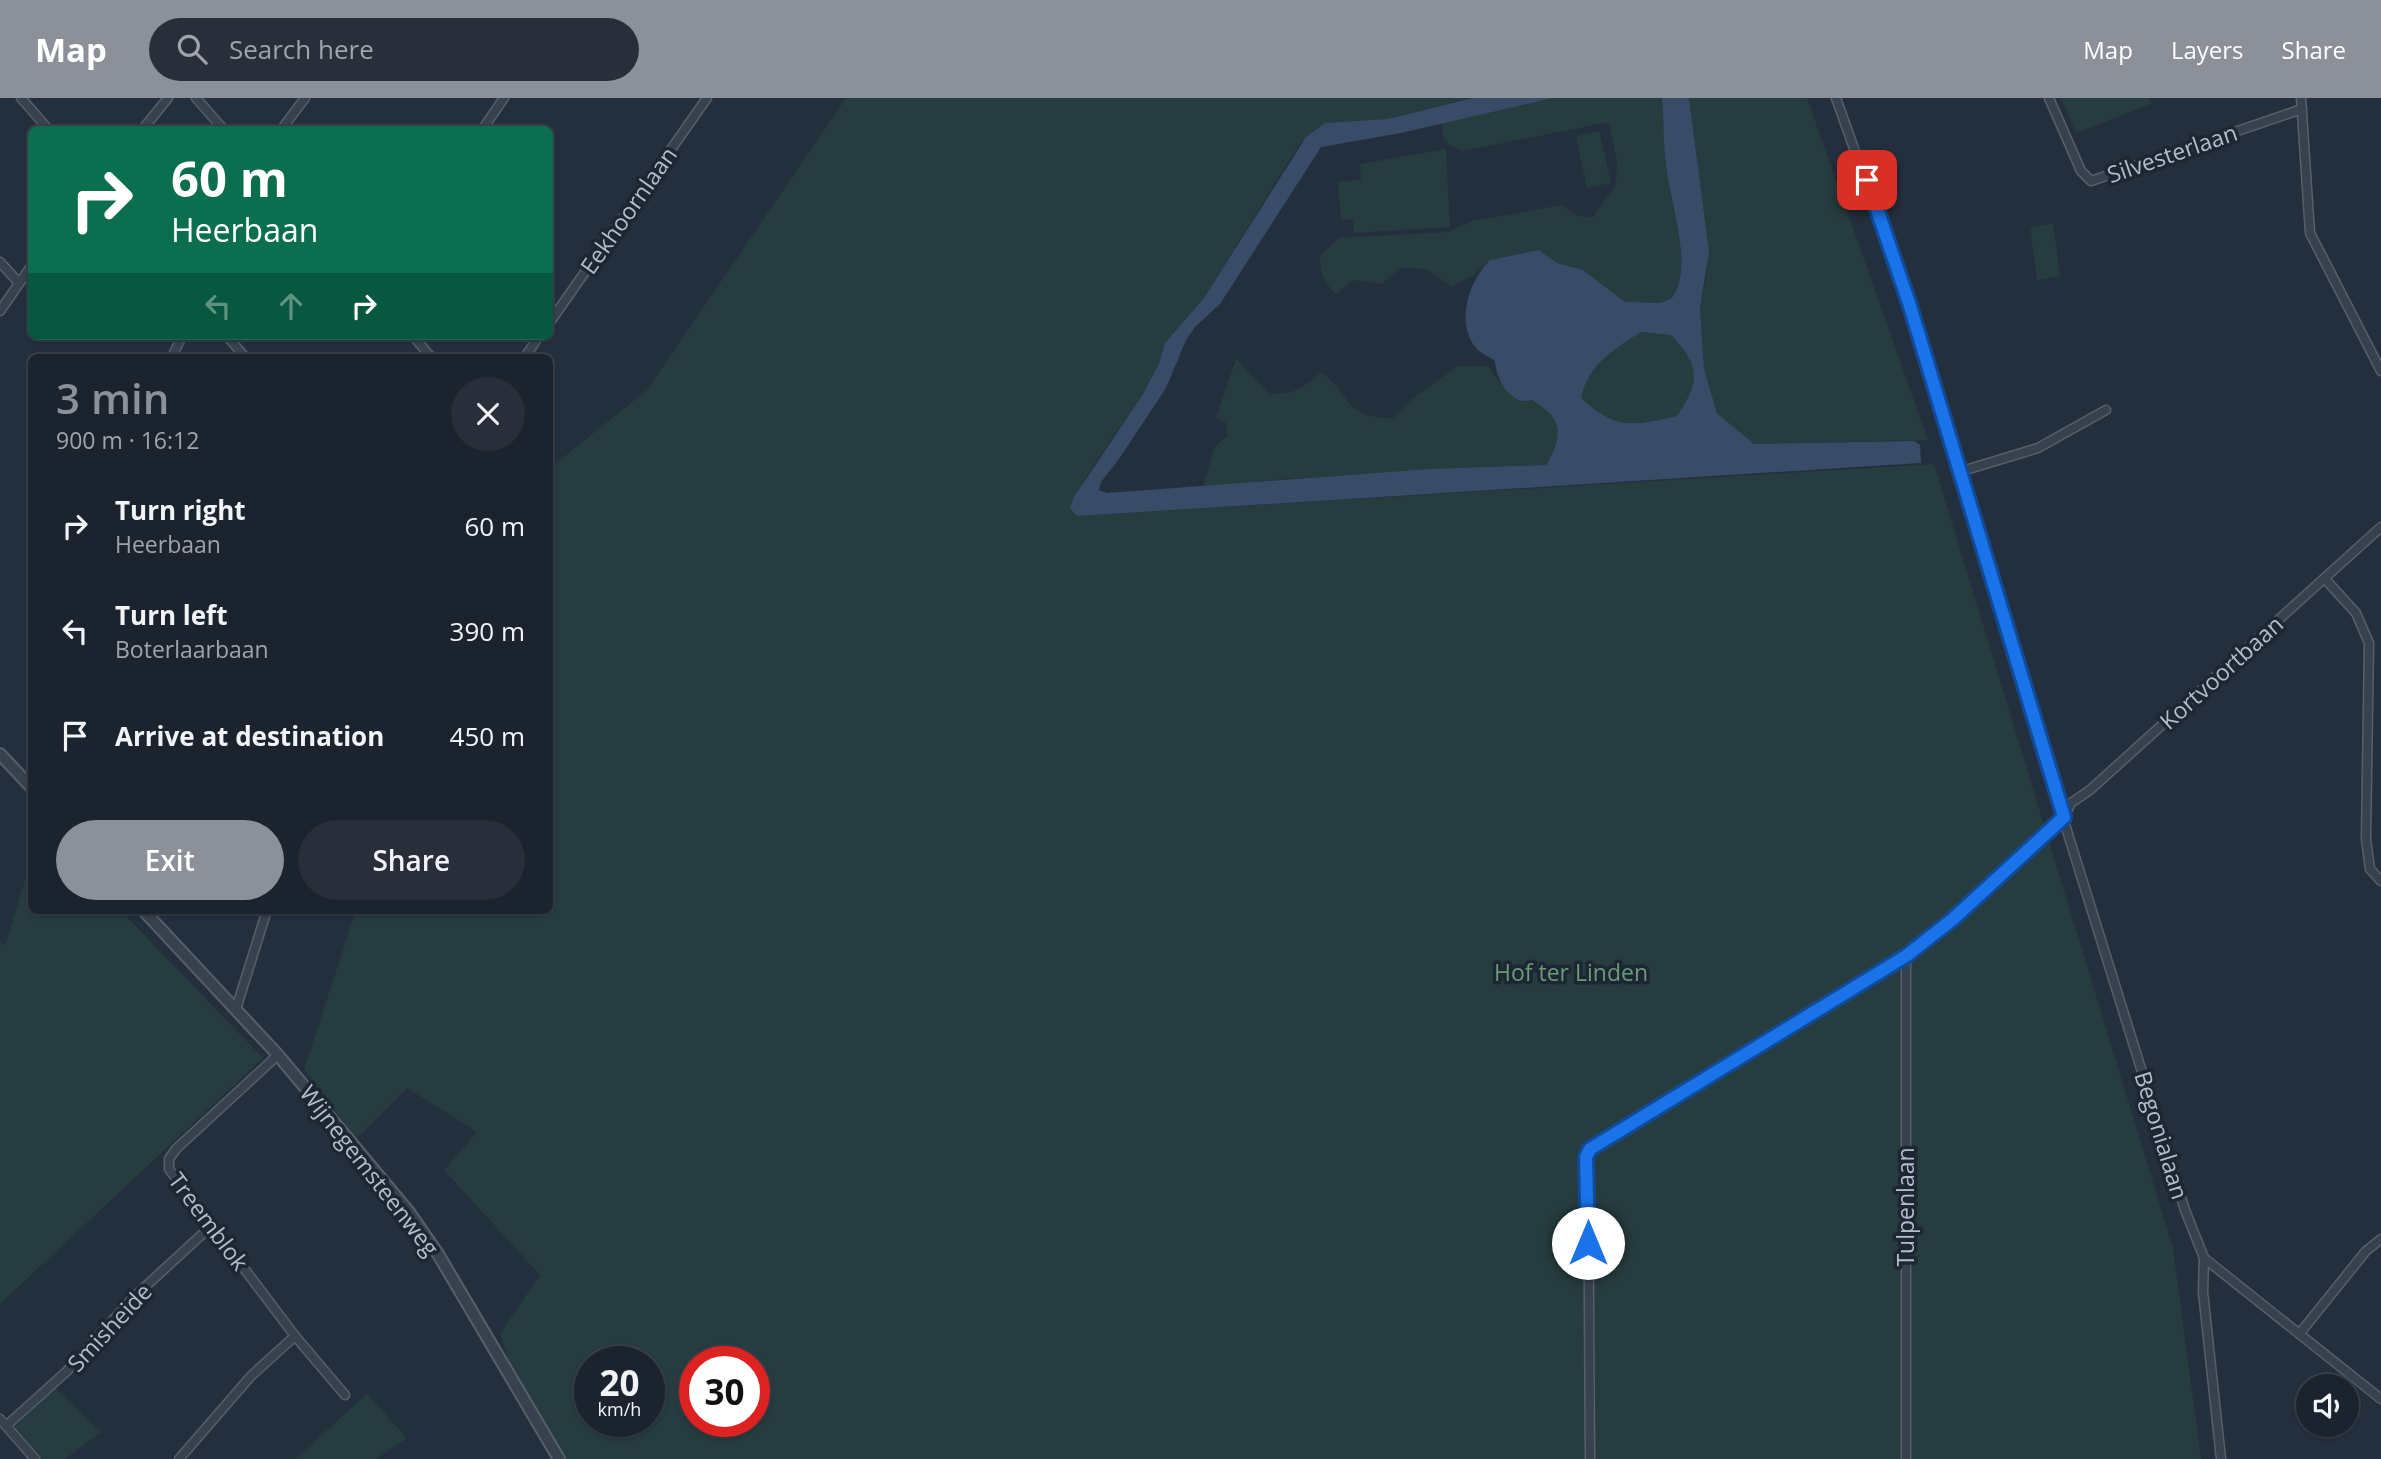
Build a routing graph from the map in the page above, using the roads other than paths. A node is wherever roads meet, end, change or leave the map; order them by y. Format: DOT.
graph roads {
  1 [pos="21,98"];
  2 [pos="168,98"];
  3 [pos="196,98"];
  4 [pos="305,98"];
  5 [pos="505,98"];
  6 [pos="707,98"];
  7 [pos="1836,98"];
  8 [pos="2049,98"];
  9 [pos="2301,98"];
  10 [pos="2302,109"];
  11 [pos="46,126"];
  12 [pos="145,126"];
  13 [pos="220,126"];
  14 [pos="284,126"];
  15 [pos="485,126"];
  16 [pos="0,262"];
  17 [pos="28,270"];
  18 [pos="18,282"];
  19 [pos="0,311"];
  20 [pos="553,318"];
  21 [pos="230,340"];
  22 [pos="416,340"];
  23 [pos="242,354"];
  24 [pos="428,354"];
  25 [pos="2381,371"];
  26 [pos="2106,410"];
  27 [pos="1959,472"];
  28 [pos="2381,527"];
  29 [pos="2325,579"];
  30 [pos="0,754"];
  31 [pos="28,784"];
  32 [pos="2064,817"];
  33 [pos="2381,881"];
  34 [pos="148,914"];
  35 [pos="266,914"];
  36 [pos="1906,956"];
  37 [pos="236,1009"];
  38 [pos="278,1055"];
  39 [pos="210,1227"];
  40 [pos="2381,1239"];
  41 [pos="2204,1258"];
  42 [pos="2300,1333"];
  43 [pos="295,1336"];
  44 [pos="345,1395"];
  45 [pos="2381,1399"];
  46 [pos="0,1419"];
  47 [pos="6,1426"];
  48 [pos="35,1459"];
  49 [pos="179,1459"];
  50 [pos="559,1459"];
  51 [pos="1590,1459"];
  52 [pos="1906,1459"];
  53 [pos="2221,1459"];
  1 -- 11 [label="street"];
  2 -- 12 [label="street"];
  3 -- 13 [label="street"];
  4 -- 14 [label="street"];
  5 -- 15 [label="street"];
  6 -- 20 [label="street, Eekhoornlaan"];
  7 -- 27 [label="street, Begonialaan"];
  8 -- 10 [label="street, Silvesterlaan"];
  9 -- 10 [label="street"];
  10 -- 25 [label="street"];
  16 -- 18 [label="street"];
  17 -- 18 [label="street"];
  18 -- 19 [label="street"];
  21 -- 23 [label="street"];
  22 -- 24 [label="street"];
  26 -- 27 [label="street"];
  27 -- 32 [label="street, Begonialaan"];
  28 -- 29 [label="street, Kortvoortbaan"];
  29 -- 32 [label="street, Kortvoortbaan"];
  29 -- 33 [label="street"];
  30 -- 31 [label="street"];
  32 -- 36 [label="street, Kortvoortbaan"];
  32 -- 41 [label="street, Begonialaan"];
  34 -- 37 [label="street, Wijnegemsteenweg"];
  35 -- 37 [label="street"];
  36 -- 51 [label="street, Kortvoortbaan"];
  36 -- 52 [label="street, Tulpenlaan"];
  37 -- 38 [label="street, Wijnegemsteenweg"];
  38 -- 39 [label="street, Treemblok"];
  38 -- 50 [label="street, Wijnegemsteenweg"];
  39 -- 43 [label="street, Treemblok"];
  39 -- 47 [label="street, Smisheide"];
  40 -- 42 [label="street"];
  41 -- 42 [label="street"];
  41 -- 53 [label="street, Begonialaan"];
  42 -- 45 [label="street"];
  43 -- 44 [label="street, Treemblok"];
  43 -- 49 [label="street"];
  46 -- 47 [label="street"];
  47 -- 48 [label="street"];
}
